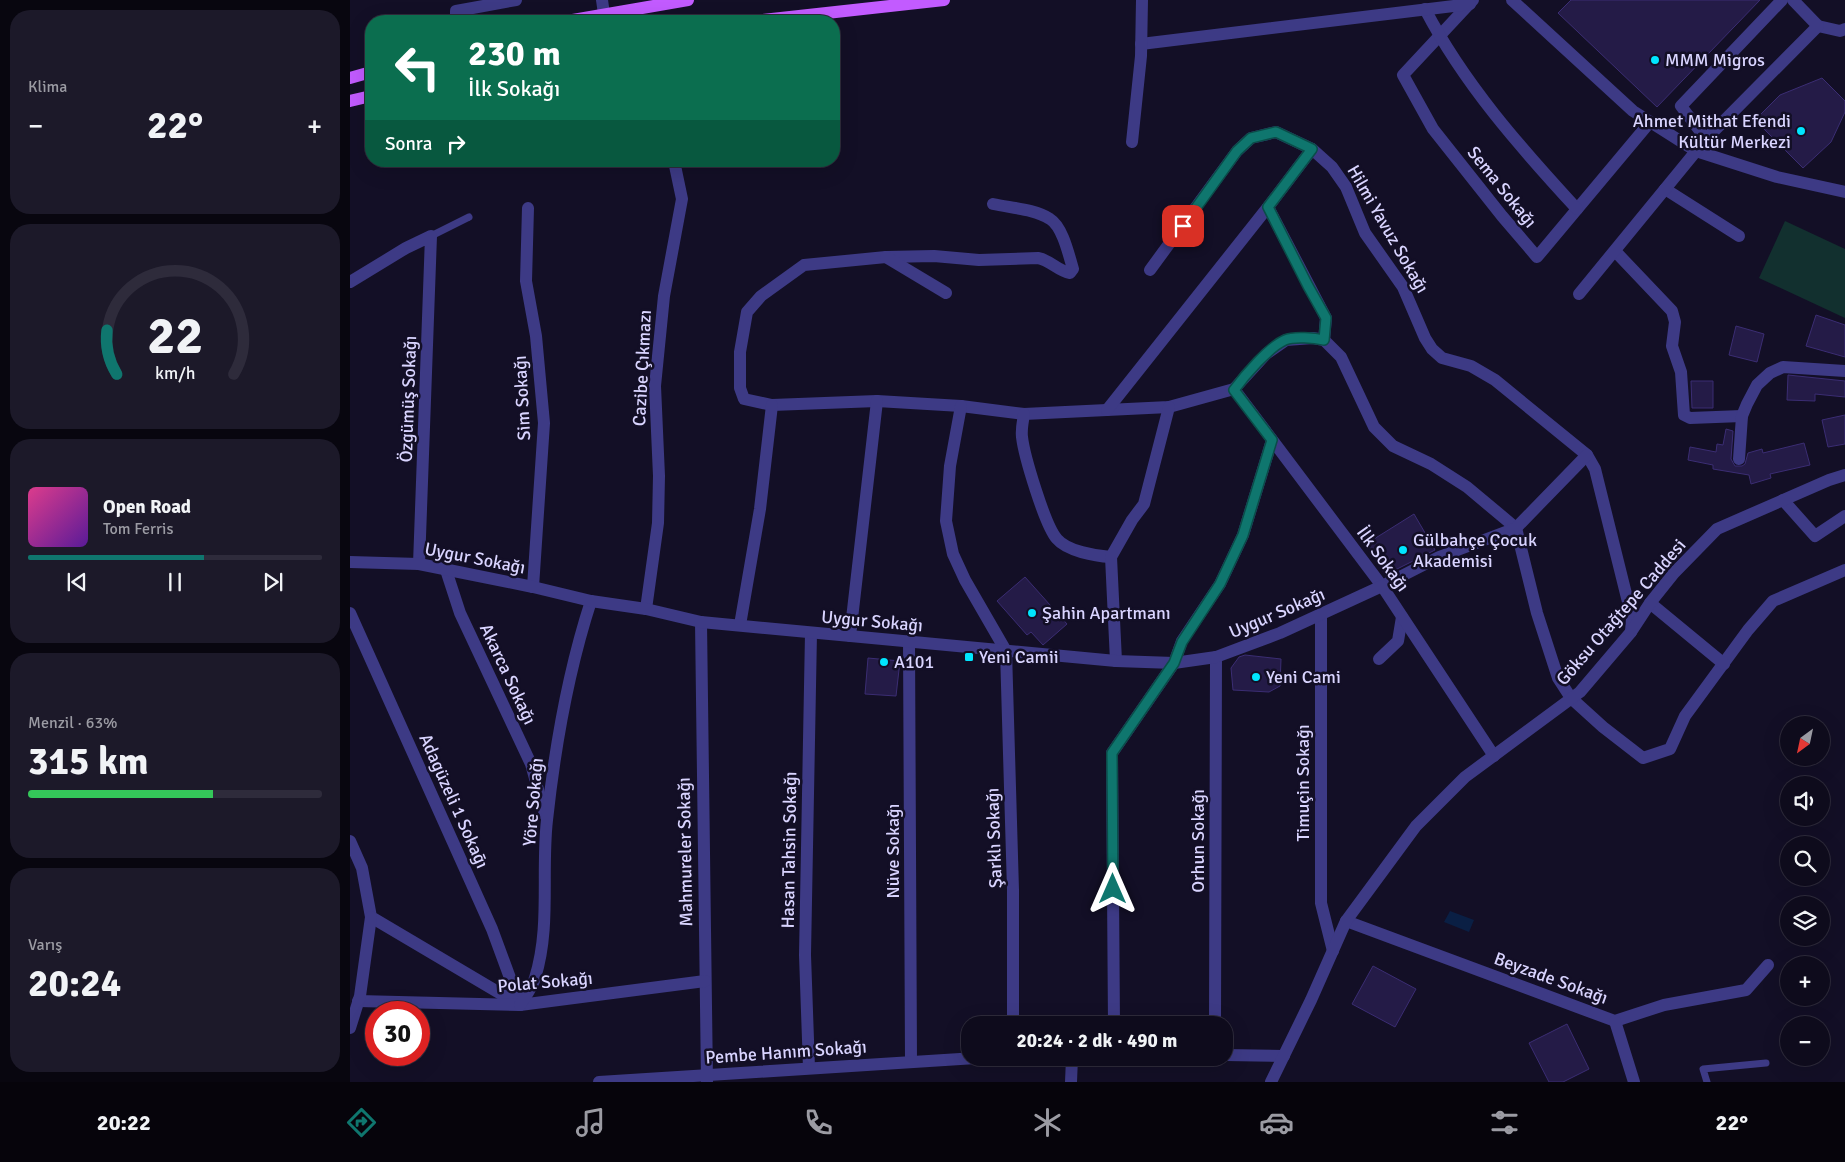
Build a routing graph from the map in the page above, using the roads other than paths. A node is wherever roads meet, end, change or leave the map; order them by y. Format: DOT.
graph roads {
  1 [pos="516,0"];
  2 [pos="602,0"];
  3 [pos="688,0"];
  4 [pos="944,0"];
  5 [pos="1142,0"];
  6 [pos="1512,0"];
  7 [pos="1782,0"];
  8 [pos="1793,0"];
  9 [pos="1471,2"];
  10 [pos="1425,9"];
  11 [pos="604,14"];
  12 [pos="456,15"];
  13 [pos="599,15"];
  14 [pos="808,15"];
  15 [pos="1818,26"];
  16 [pos="1845,29"];
  17 [pos="1439,36"];
  18 [pos="1142,44"];
  19 [pos="365,74"];
  20 [pos="350,78"];
  21 [pos="365,97"];
  22 [pos="350,101"];
  23 [pos="1650,122"];
  24 [pos="1706,139"];
  25 [pos="1132,142"];
  26 [pos="1312,149"];
  27 [pos="1696,151"];
  28 [pos="675,167"];
  29 [pos="1665,189"];
  30 [pos="1845,192"];
  31 [pos="993,204"];
  32 [pos="1268,207"];
  33 [pos="528,208"];
  34 [pos="1577,209"];
  35 [pos="469,217"];
  36 [pos="431,236"];
  37 [pos="1739,236"];
  38 [pos="1615,251"];
  39 [pos="886,257"];
  40 [pos="1150,270"];
  41 [pos="350,282"];
  42 [pos="946,293"];
  43 [pos="1580,294"];
  44 [pos="1324,340"];
  45 [pos="1845,371"];
  46 [pos="1234,390"];
  47 [pos="876,401"];
  48 [pos="772,405"];
  49 [pos="961,406"];
  50 [pos="1169,407"];
  51 [pos="1107,410"];
  52 [pos="1024,414"];
  53 [pos="1742,416"];
  54 [pos="1272,440"];
  55 [pos="1587,455"];
  56 [pos="1740,459"];
  57 [pos="1845,475"];
  58 [pos="1783,500"];
  59 [pos="1845,516"];
  60 [pos="1516,528"];
  61 [pos="1111,557"];
  62 [pos="350,562"];
  63 [pos="419,564"];
  64 [pos="446,570"];
  65 [pos="1845,570"];
  66 [pos="1382,586"];
  67 [pos="533,587"];
  68 [pos="591,601"];
  69 [pos="1650,603"];
  70 [pos="646,609"];
  71 [pos="350,613"];
  72 [pos="1321,614"];
  73 [pos="1402,617"];
  74 [pos="701,622"];
  75 [pos="740,626"];
  76 [pos="1631,632"];
  77 [pos="811,633"];
  78 [pos="850,636"];
  79 [pos="910,641"];
  80 [pos="1006,651"];
  81 [pos="1216,657"];
  82 [pos="1379,659"];
  83 [pos="1116,661"];
  84 [pos="1174,663"];
  85 [pos="1724,664"];
  86 [pos="1571,698"];
  87 [pos="1494,756"];
  88 [pos="546,822"];
  89 [pos="350,841"];
  90 [pos="356,869"];
  91 [pos="371,917"];
  92 [pos="1346,921"];
  93 [pos="1332,951"];
  94 [pos="1768,965"];
  95 [pos="704,981"];
  96 [pos="358,1001"];
  97 [pos="520,1005"];
  98 [pos="1013,1016"];
  99 [pos="1114,1016"];
  100 [pos="1215,1016"];
  101 [pos="1615,1021"];
  102 [pos="350,1028"];
  103 [pos="1233,1056"];
  104 [pos="1284,1056"];
  105 [pos="961,1059"];
  106 [pos="911,1062"];
  107 [pos="1766,1063"];
  108 [pos="1072,1066"];
  109 [pos="808,1068"];
  110 [pos="706,1079"];
  111 [pos="598,1082"];
  112 [pos="1071,1082"];
  113 [pos="1271,1082"];
  114 [pos="1634,1082"];
  115 [pos="1707,1082"];
  1 -- 12 [label="street"];
  2 -- 11 [label="street"];
  3 -- 11 [label="main road"];
  4 -- 14 [label="main road"];
  5 -- 18 [label="street"];
  6 -- 23 [label="street"];
  7 -- 24 [label="street"];
  8 -- 15 [label="street"];
  9 -- 10 [label="street"];
  9 -- 17 [label="street, Sema Sokağı"];
  10 -- 17 [label="street"];
  10 -- 18 [label="street"];
  11 -- 13 [label="main road"];
  15 -- 16 [label="street"];
  15 -- 24 [label="street"];
  17 -- 34 [label="street"];
  17 -- 34 [label="street, Sema Sokağı"];
  18 -- 25 [label="street"];
  19 -- 20 [label="main road"];
  21 -- 22 [label="main road"];
  23 -- 27 [label="street"];
  23 -- 34 [label="street, Sema Sokağı"];
  24 -- 27 [label="street"];
  26 -- 32 [label="street"];
  26 -- 40 [label="street, Hilmi Yavuz Sokağı"];
  26 -- 55 [label="street, Hilmi Yavuz Sokağı"];
  27 -- 29 [label="street"];
  27 -- 30 [label="street"];
  28 -- 70 [label="street, Cazibe Çıkmazı"];
  29 -- 37 [label="street"];
  29 -- 38 [label="street"];
  31 -- 39 [label="street"];
  32 -- 44 [label="street"];
  32 -- 51 [label="street"];
  33 -- 67 [label="street, Sim Sokağı"];
  35 -- 36 [label="lane"];
  36 -- 41 [label="street"];
  36 -- 63 [label="street, Özgümüş Sokağı"];
  38 -- 43 [label="street"];
  38 -- 53 [label="street"];
  39 -- 42 [label="street"];
  39 -- 48 [label="street"];
  44 -- 46 [label="street"];
  44 -- 60 [label="street"];
  45 -- 53 [label="street"];
  46 -- 50 [label="street"];
  46 -- 54 [label="street, İlk Sokağı"];
  47 -- 48 [label="street"];
  47 -- 49 [label="street"];
  47 -- 78 [label="street"];
  48 -- 75 [label="street"];
  49 -- 52 [label="street"];
  49 -- 80 [label="street"];
  50 -- 51 [label="street"];
  50 -- 61 [label="street"];
  51 -- 52 [label="street"];
  52 -- 61 [label="street"];
  53 -- 56 [label="street"];
  54 -- 66 [label="street, İlk Sokağı"];
  54 -- 84 [label="street"];
  55 -- 60 [label="street"];
  55 -- 76 [label="street, Hilmi Yavuz Sokağı"];
  57 -- 58 [label="street, Göksu Otağtepe Caddesi"];
  58 -- 59 [label="street"];
  58 -- 69 [label="street, Göksu Otağtepe Caddesi"];
  60 -- 66 [label="street, Uygur Sokağı"];
  60 -- 86 [label="street"];
  61 -- 83 [label="street"];
  62 -- 63 [label="street, Uygur Sokağı"];
  63 -- 64 [label="street, Uygur Sokağı"];
  64 -- 67 [label="street, Uygur Sokağı"];
  64 -- 88 [label="street, Akarca Sokağı"];
  65 -- 85 [label="street"];
  66 -- 72 [label="street, Uygur Sokağı"];
  66 -- 73 [label="street, İlk Sokağı"];
  67 -- 68 [label="street, Uygur Sokağı"];
  68 -- 70 [label="street, Uygur Sokağı"];
  68 -- 88 [label="street, Yöre Sokağı"];
  69 -- 76 [label="street, Göksu Otağtepe Caddesi"];
  69 -- 85 [label="street"];
  70 -- 74 [label="street, Uygur Sokağı"];
  71 -- 97 [label="street, Adagüzeli 1 Sokaḡı"];
  72 -- 81 [label="street, Uygur Sokağı"];
  72 -- 93 [label="street, Timuçin Sokağı"];
  73 -- 82 [label="street"];
  73 -- 87 [label="street, İlk Sokağı"];
  74 -- 75 [label="street, Uygur Sokağı"];
  74 -- 95 [label="street, Mahmureler Sokağı"];
  75 -- 77 [label="street, Uygur Sokağı"];
  76 -- 86 [label="street, Göksu Otağtepe Caddesi"];
  77 -- 78 [label="street, Uygur Sokağı"];
  77 -- 109 [label="street, Hasan Tahsin Sokağı"];
  78 -- 79 [label="street, Uygur Sokağı"];
  79 -- 80 [label="street, Uygur Sokağı"];
  79 -- 106 [label="street, Nüve Sokağı"];
  80 -- 83 [label="street, Uygur Sokağı"];
  80 -- 98 [label="street, Şarklı Sokağı"];
  81 -- 84 [label="street, Uygur Sokağı"];
  81 -- 100 [label="street, Orhun Sokağı"];
  83 -- 84 [label="street, Uygur Sokağı"];
  84 -- 99 [label="street"];
  85 -- 86 [label="street"];
  86 -- 87 [label="street, Göksu Otağtepe Caddesi"];
  87 -- 92 [label="street, Göksu Otağtepe Caddesi"];
  88 -- 97 [label="street, Yöre Sokağı"];
  89 -- 90 [label="street"];
  90 -- 91 [label="street"];
  91 -- 96 [label="street"];
  91 -- 97 [label="street"];
  92 -- 93 [label="street, Göksu Otağtepe Caddesi"];
  92 -- 101 [label="street, Beyzade Sokağı"];
  93 -- 104 [label="street, Göksu Otağtepe Caddesi"];
  94 -- 101 [label="street, Beyzade Sokağı"];
  95 -- 97 [label="street, Polat Sokağı"];
  95 -- 110 [label="street, Mahmureler Sokağı"];
  96 -- 97 [label="street, Polat Sokağı"];
  96 -- 102 [label="street"];
  101 -- 114 [label="street"];
  103 -- 104 [label="street"];
  104 -- 113 [label="street, Göksu Otağtepe Caddesi"];
  105 -- 106 [label="street, Pembe Hanım Sokağı"];
  106 -- 109 [label="street, Pembe Hanım Sokağı"];
  107 -- 115 [label="lane"];
  108 -- 112 [label="street"];
  109 -- 110 [label="street, Pembe Hanım Sokağı"];
  110 -- 111 [label="street, Pembe Hanım Sokağı"];
}
